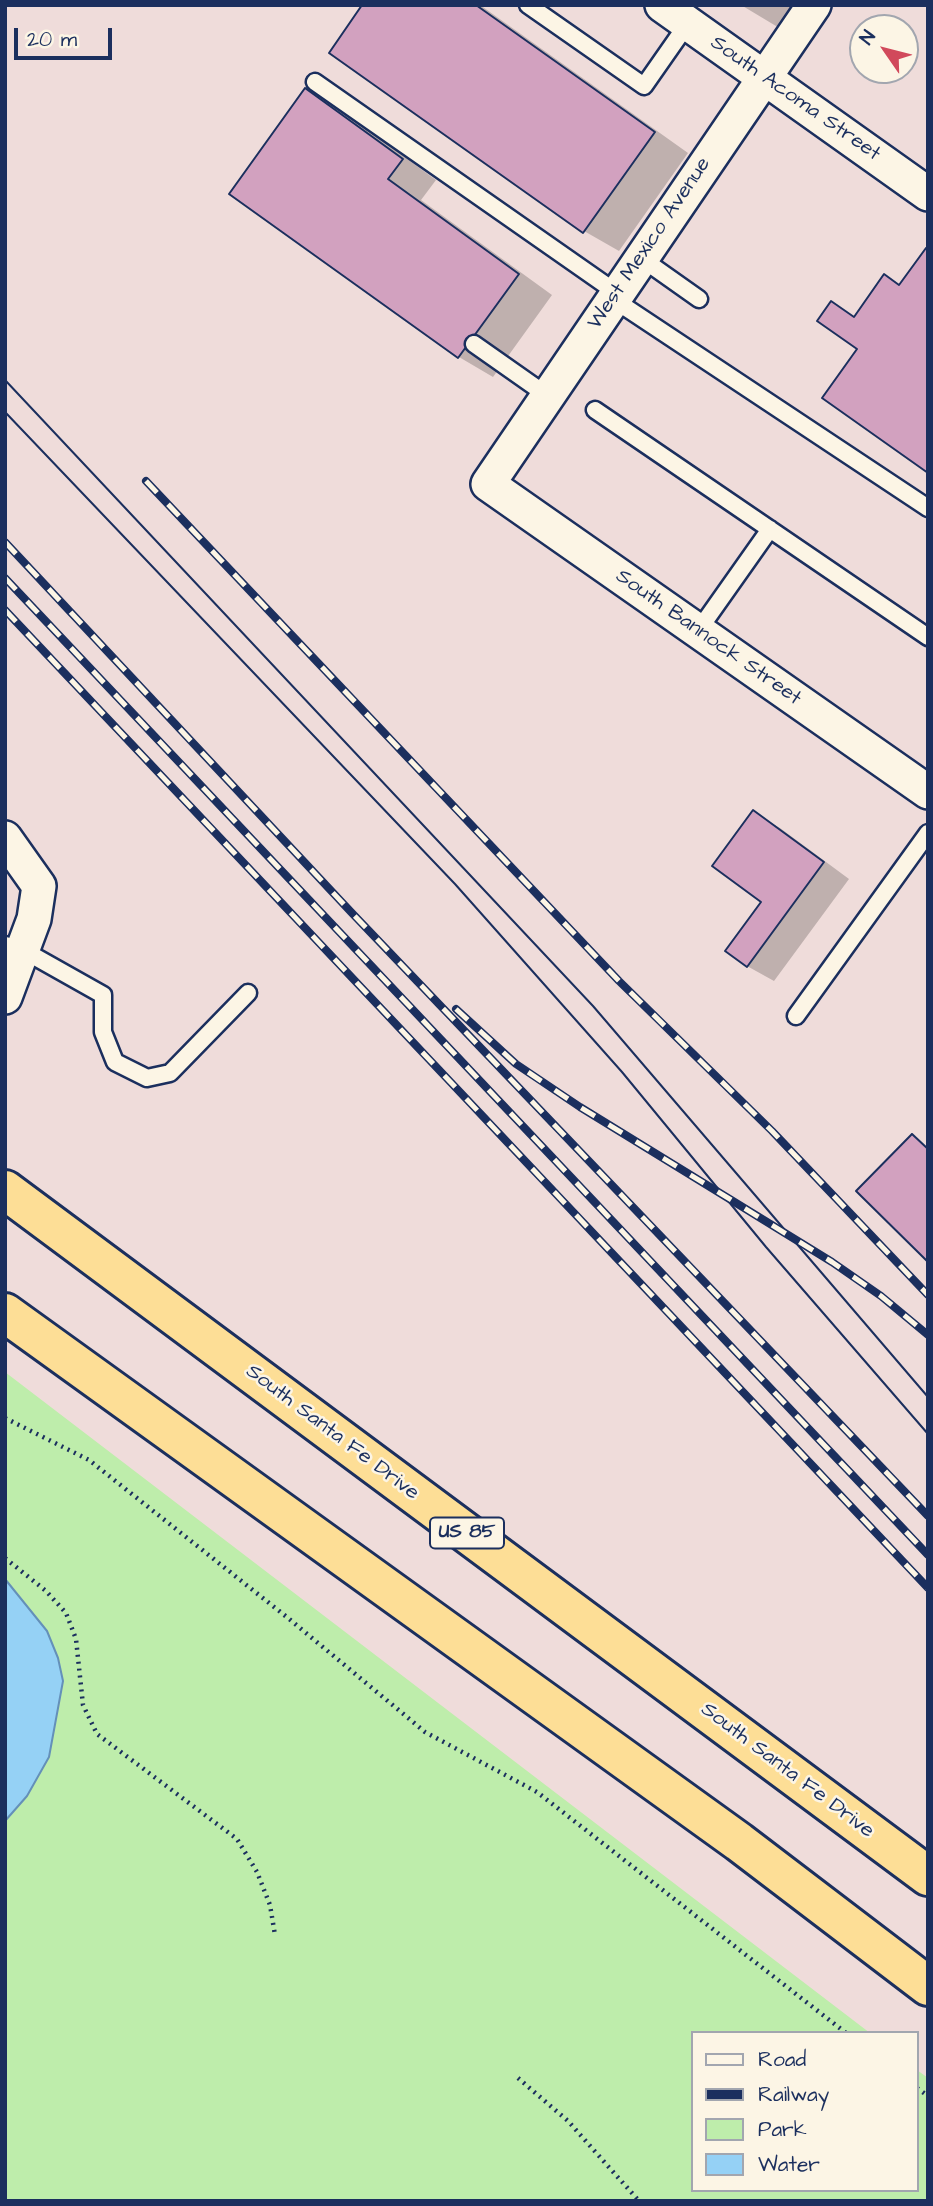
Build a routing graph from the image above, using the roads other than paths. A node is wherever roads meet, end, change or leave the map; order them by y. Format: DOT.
graph roads {
  1 [pos="528,5"];
  2 [pos="814,5"];
  3 [pos="675,14"];
  4 [pos="763,76"];
  5 [pos="315,82"];
  6 [pos="928,194"];
  7 [pos="641,258"];
  8 [pos="615,296"];
  9 [pos="699,299"];
  10 [pos="474,344"];
  11 [pos="548,396"];
  12 [pos="595,410"];
  13 [pos="488,484"];
  14 [pos="928,508"];
  15 [pos="770,529"];
  16 [pos="698,631"];
  17 [pos="928,637"];
  18 [pos="928,792"];
  19 [pos="928,833"];
  20 [pos="5,838"];
  21 [pos="14,947"];
  22 [pos="248,993"];
  23 [pos="5,997"];
  24 [pos="796,1016"];
  25 [pos="8,1185"];
  26 [pos="5,1313"];
  27 [pos="928,1876"];
  28 [pos="928,1986"];
  1 -- 3 [label="lane"];
  2 -- 4 [label="street, West Mexico Avenue"];
  3 -- 4 [label="street, South Acoma Street"];
  4 -- 6 [label="street, South Acoma Street"];
  4 -- 7 [label="street, West Mexico Avenue"];
  5 -- 8 [label="lane"];
  7 -- 8 [label="street, West Mexico Avenue"];
  7 -- 9 [label="lane"];
  8 -- 11 [label="street, West Mexico Avenue"];
  8 -- 14 [label="lane"];
  10 -- 11 [label="lane"];
  11 -- 13 [label="street, West Mexico Avenue"];
  12 -- 15 [label="lane"];
  13 -- 16 [label="street, South Bannock Street"];
  15 -- 16 [label="lane"];
  15 -- 17 [label="lane"];
  16 -- 18 [label="street, South Bannock Street"];
  19 -- 24 [label="lane"];
  20 -- 21 [label="street"];
  21 -- 22 [label="lane"];
  21 -- 23 [label="street"];
  25 -- 27 [label="highway, South Santa Fe Drive / US 85"];
  26 -- 28 [label="highway"];
}
